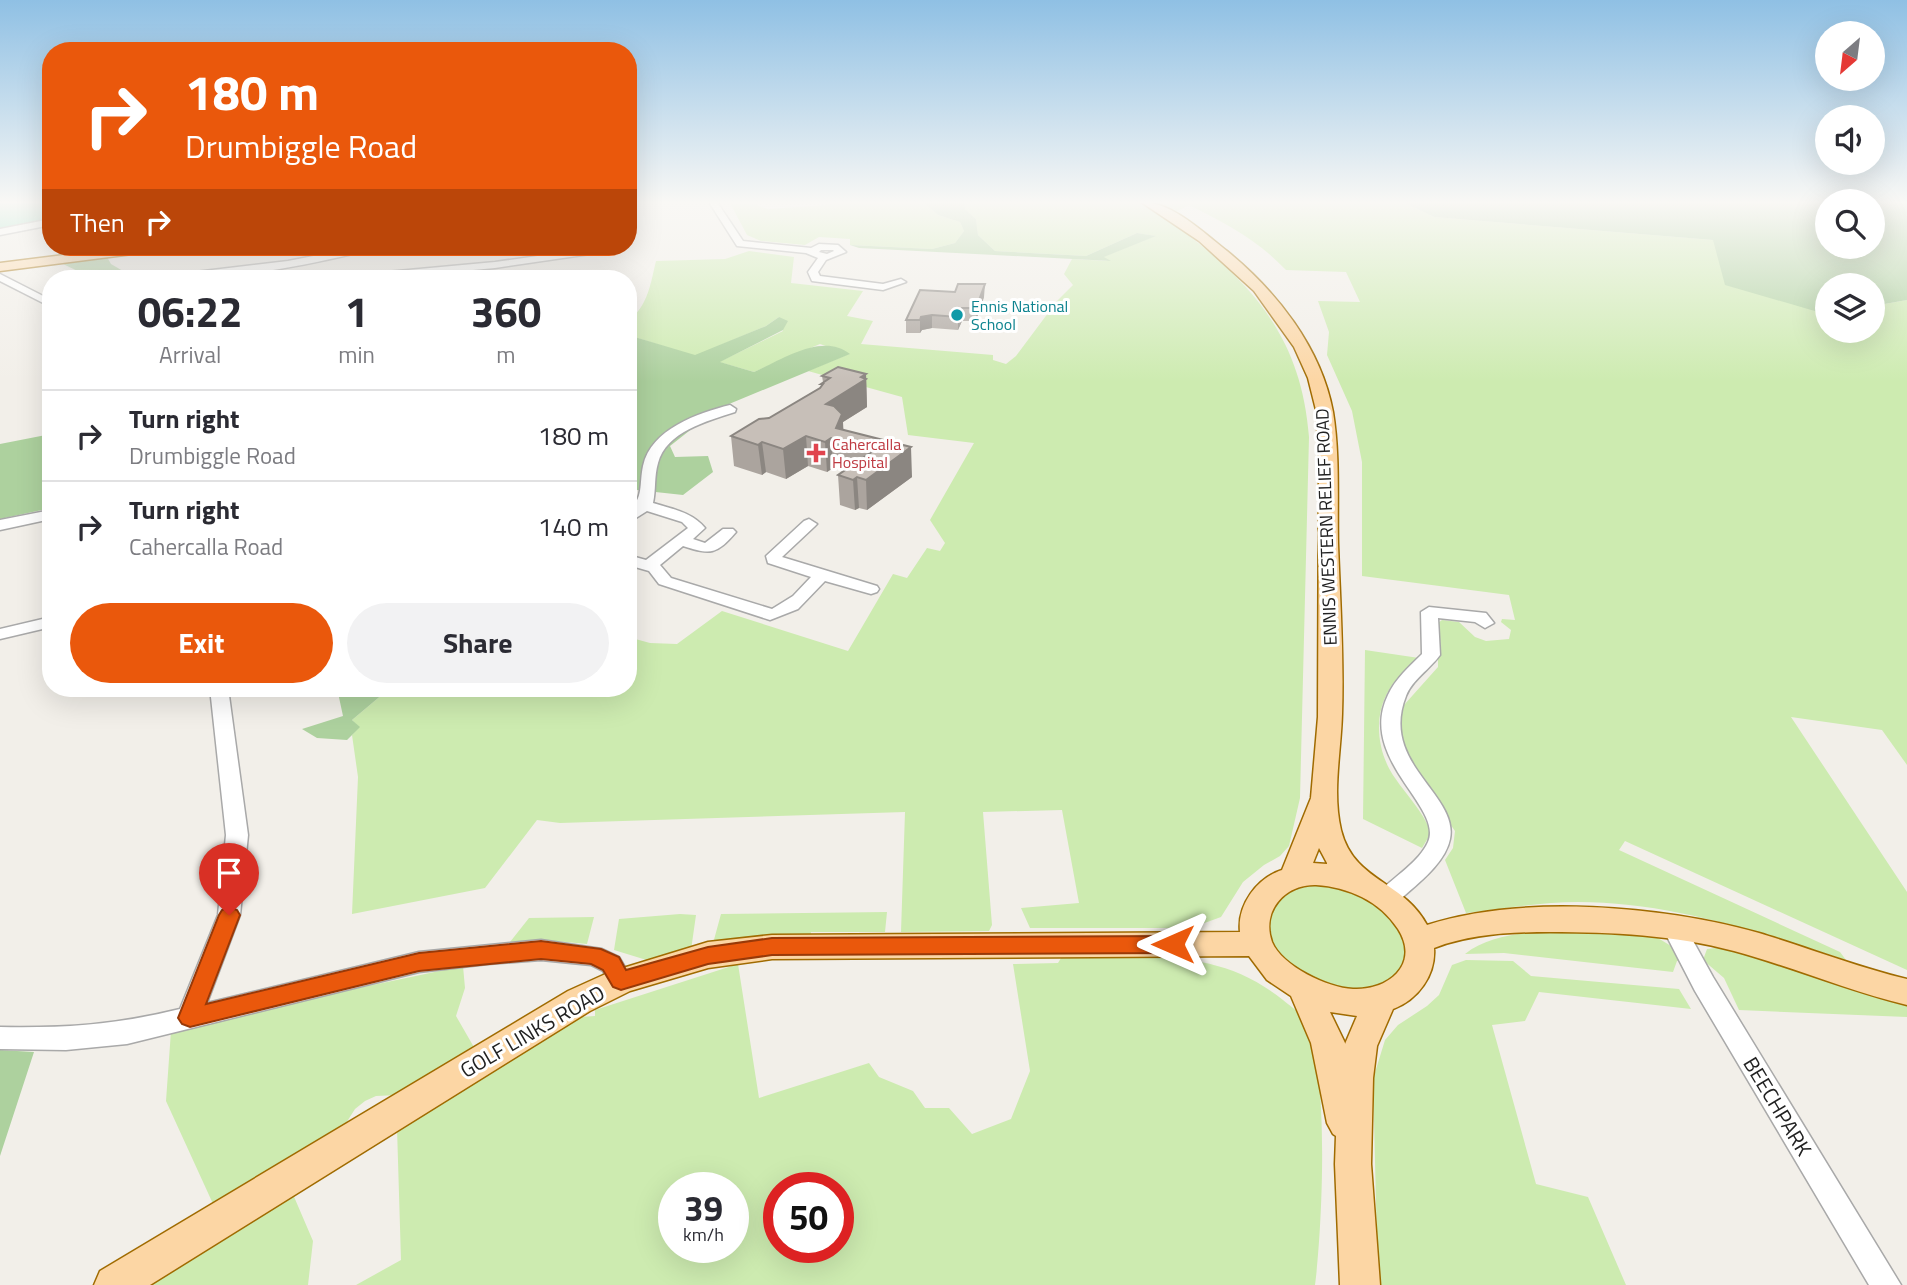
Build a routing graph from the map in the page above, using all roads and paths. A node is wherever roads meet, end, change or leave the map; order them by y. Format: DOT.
graph roads {
  1 [pos="39,262"];
  2 [pos="297,262"];
  3 [pos="516,262"];
  4 [pos="820,262"];
  5 [pos="1231,262"];
  6 [pos="0,267"];
  7 [pos="237,270"];
  8 [pos="375,270"];
  9 [pos="0,278"];
  10 [pos="901,282"];
  11 [pos="42,299"];
  12 [pos="730,409"];
  13 [pos="645,505"];
  14 [pos="637,512"];
  15 [pos="42,516"];
  16 [pos="809,524"];
  17 [pos="0,525"];
  18 [pos="728,532"];
  19 [pos="683,541"];
  20 [pos="637,562"];
  21 [pos="650,565"];
  22 [pos="822,575"];
  23 [pos="871,589"];
  24 [pos="1485,623"];
  25 [pos="42,624"];
  26 [pos="0,634"];
  27 [pos="220,697"];
  28 [pos="1324,798"];
  29 [pos="1294,877"];
  30 [pos="1359,882"];
  31 [pos="1387,898"];
  32 [pos="1673,925"];
  33 [pos="1419,941"];
  34 [pos="1256,944"];
  35 [pos="621,981"];
  36 [pos="1304,989"];
  37 [pos="1907,992"];
  38 [pos="1381,1000"];
  39 [pos="190,1018"];
  40 [pos="0,1038"];
  41 [pos="1353,1164"];
  42 [pos="114,1285"];
  43 [pos="1360,1285"];
  44 [pos="1886,1285"];
  1 -- 6 [label="main road"];
  2 -- 7 [label="street"];
  3 -- 8 [label="street"];
  4 -- 10 [label="street"];
  5 -- 28 [label="main road, ENNIS WESTERN RELIEF ROAD"];
  9 -- 11 [label="street"];
  12 -- 13 [label="street"];
  13 -- 14 [label="street"];
  13 -- 19 [label="street"];
  15 -- 17 [label="street"];
  16 -- 22 [label="street"];
  18 -- 19 [label="street"];
  19 -- 21 [label="street"];
  20 -- 21 [label="street"];
  21 -- 22 [label="street"];
  22 -- 23 [label="street"];
  24 -- 31 [label="street"];
  25 -- 26 [label="street"];
  27 -- 39 [label="street"];
  28 -- 29 [label="main road, ENNIS WESTERN RELIEF ROAD"];
  28 -- 30 [label="main road, ENNIS WESTERN RELIEF ROAD"];
  29 -- 30 [label="main road"];
  29 -- 34 [label="main road"];
  30 -- 31 [label="main road"];
  31 -- 33 [label="main road"];
  32 -- 33 [label="main road"];
  32 -- 37 [label="main road"];
  32 -- 44 [label="street, BEECHPARK"];
  33 -- 38 [label="main road"];
  34 -- 35 [label="main road, GOLF LINKS ROAD"];
  34 -- 36 [label="main road"];
  35 -- 39 [label="street"];
  35 -- 42 [label="main road, GOLF LINKS ROAD"];
  36 -- 38 [label="main road"];
  36 -- 41 [label="main road"];
  38 -- 41 [label="main road"];
  39 -- 40 [label="street"];
  41 -- 43 [label="main road"];
}
